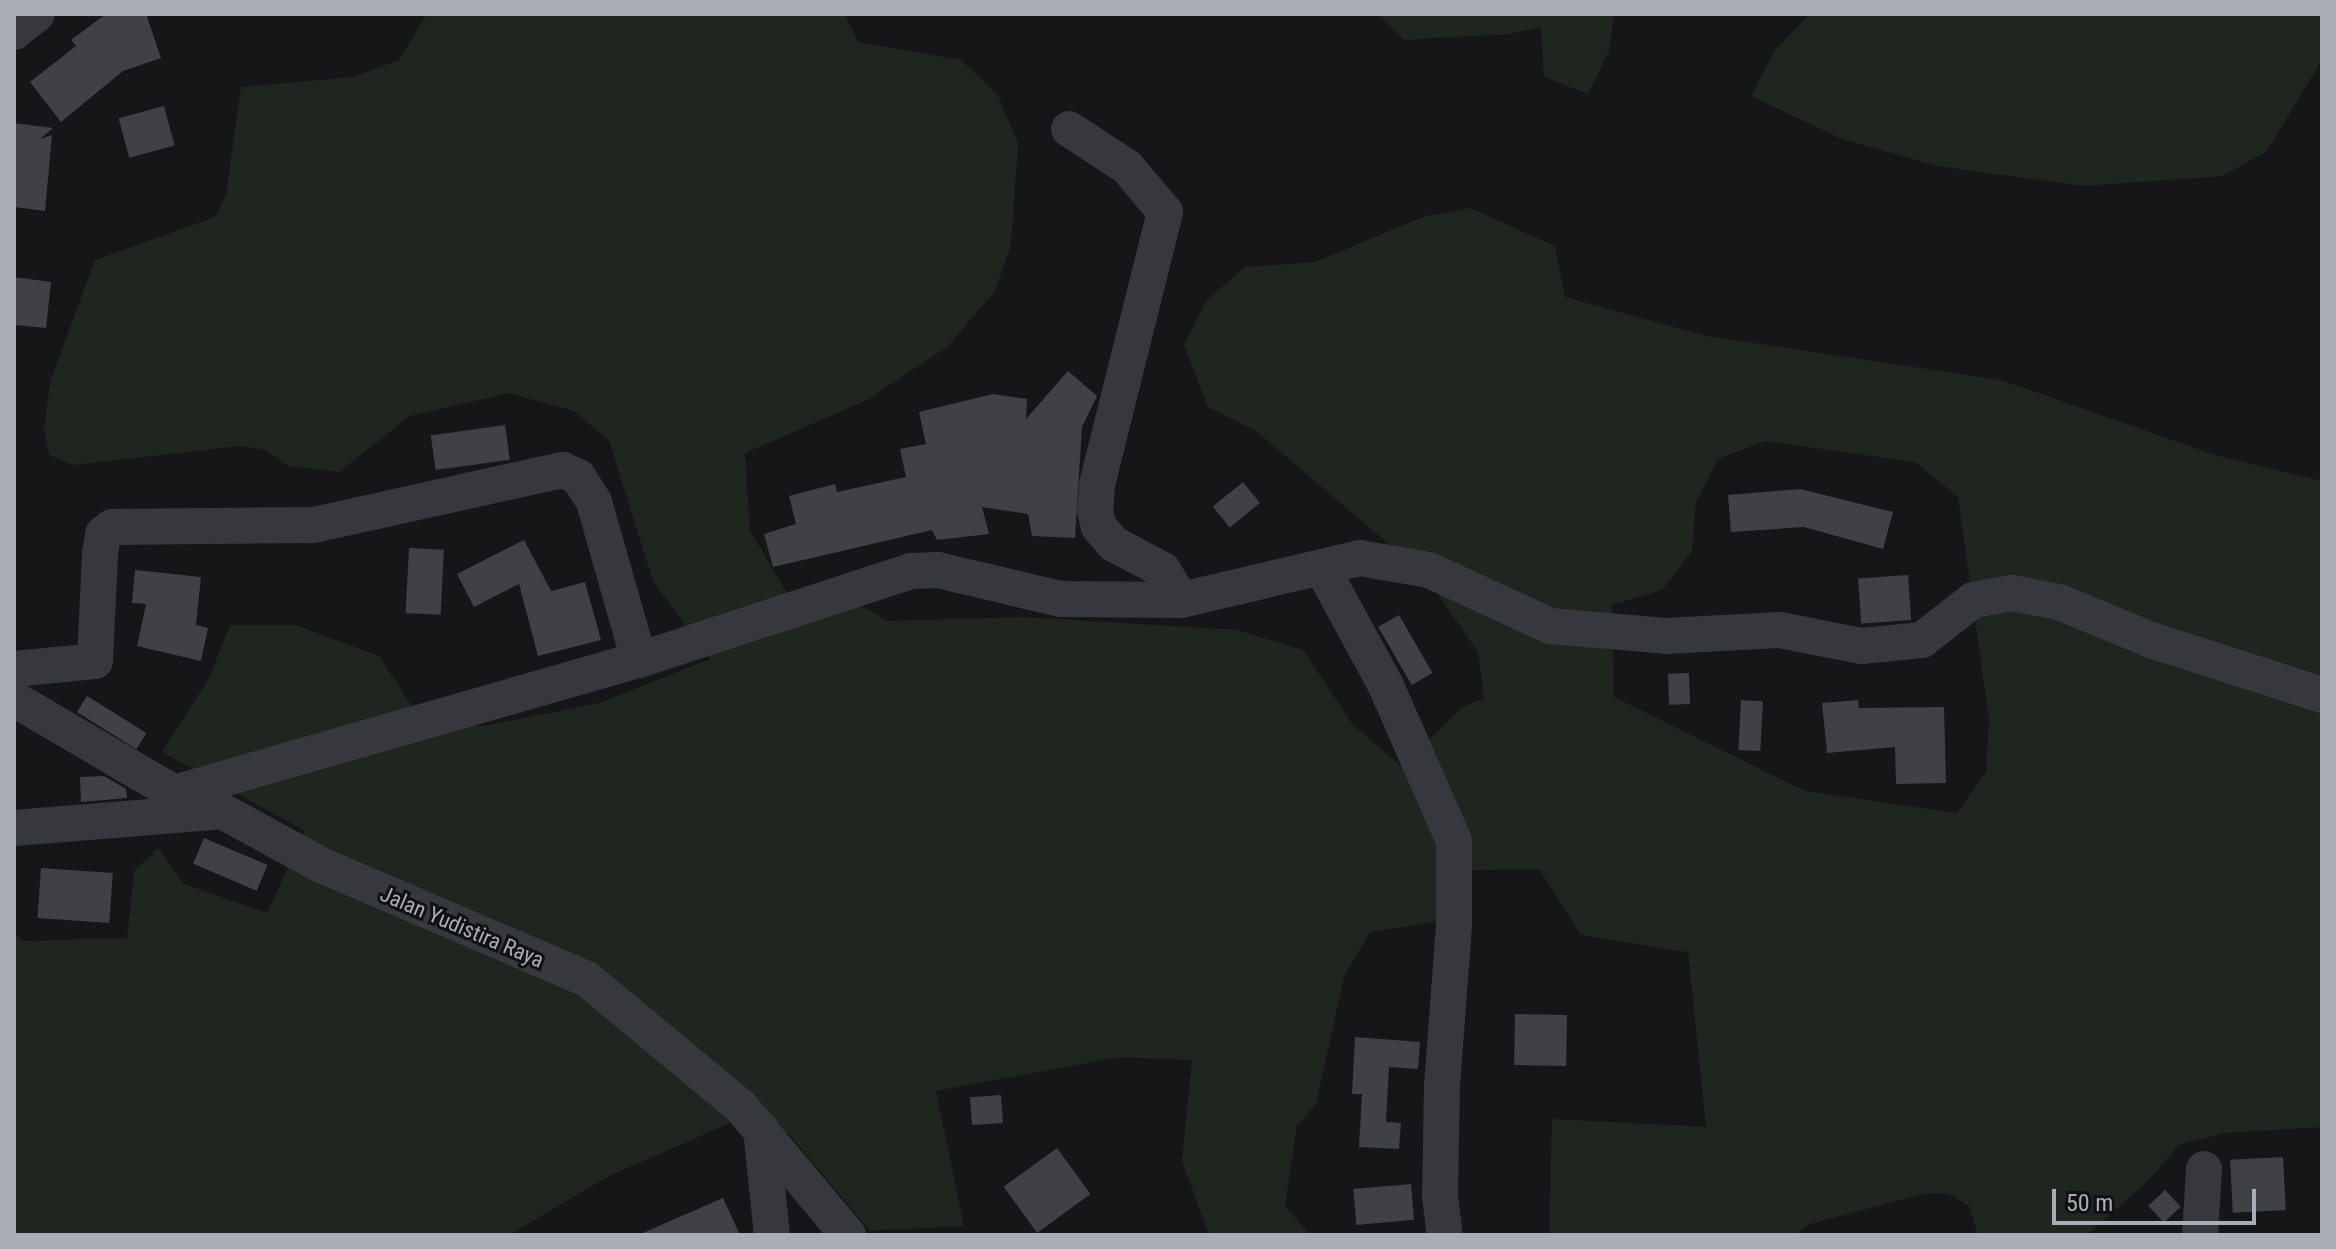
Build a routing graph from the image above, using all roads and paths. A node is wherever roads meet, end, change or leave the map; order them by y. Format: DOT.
graph roads {
  1 [pos="37,14"];
  2 [pos="14,32"];
  3 [pos="1069,129"];
  4 [pos="1322,568"];
  5 [pos="1181,600"];
  6 [pos="639,660"];
  7 [pos="14,669"];
  8 [pos="2322,695"];
  9 [pos="14,699"];
  10 [pos="174,793"];
  11 [pos="222,811"];
  12 [pos="14,828"];
  13 [pos="760,1126"];
  14 [pos="2204,1169"];
  15 [pos="772,1235"];
  16 [pos="848,1235"];
  17 [pos="1445,1235"];
  18 [pos="2200,1235"];
  1 -- 2 [label="street"];
  3 -- 5 [label="street"];
  4 -- 5 [label="street"];
  4 -- 8 [label="street"];
  4 -- 17 [label="street"];
  5 -- 6 [label="street"];
  6 -- 7 [label="street"];
  6 -- 10 [label="street"];
  9 -- 10 [label="street, Jalan Yudistira Raya"];
  10 -- 11 [label="street, Jalan Yudistira Raya"];
  11 -- 12 [label="street"];
  11 -- 13 [label="street, Jalan Yudistira Raya"];
  13 -- 15 [label="street"];
  13 -- 16 [label="street, Jalan Yudistira Raya"];
  14 -- 18 [label="street"];
}
